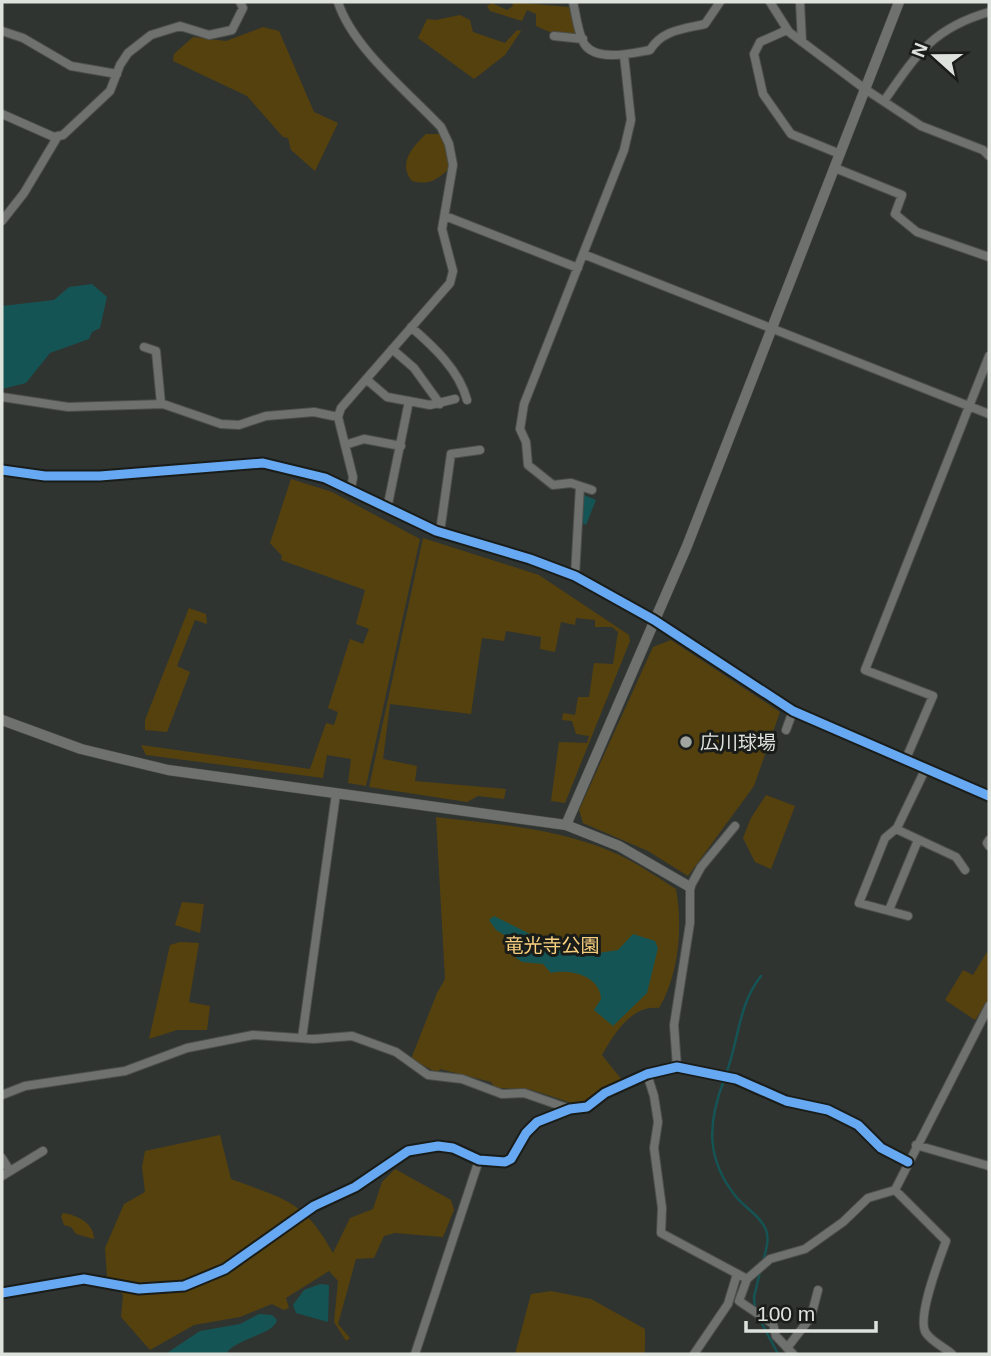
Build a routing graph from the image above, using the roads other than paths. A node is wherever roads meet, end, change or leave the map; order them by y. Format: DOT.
graph roads {
  1 [pos="338,2"];
  2 [pos="573,2"];
  3 [pos="720,2"];
  4 [pos="771,2"];
  5 [pos="800,2"];
  6 [pos="899,2"];
  7 [pos="244,4"];
  8 [pos="989,12"];
  9 [pos="787,30"];
  10 [pos="2,31"];
  11 [pos="554,36"];
  12 [pos="583,39"];
  13 [pos="802,42"];
  14 [pos="624,55"];
  15 [pos="743,63"];
  16 [pos="754,63"];
  17 [pos="117,74"];
  18 [pos="865,89"];
  19 [pos="884,101"];
  20 [pos="2,114"];
  21 [pos="58,136"];
  22 [pos="987,150"];
  23 [pos="840,154"];
  24 [pos="835,168"];
  25 [pos="445,215"];
  26 [pos="2,221"];
  27 [pos="583,254"];
  28 [pos="989,257"];
  29 [pos="578,268"];
  30 [pos="411,327"];
  31 [pos="772,328"];
  32 [pos="144,347"];
  33 [pos="392,349"];
  34 [pos="989,356"];
  35 [pos="366,379"];
  36 [pos="2,397"];
  37 [pos="455,399"];
  38 [pos="467,400"];
  39 [pos="410,401"];
  40 [pos="161,404"];
  41 [pos="440,404"];
  42 [pos="969,406"];
  43 [pos="989,414"];
  44 [pos="338,417"];
  45 [pos="345,445"];
  46 [pos="401,446"];
  47 [pos="480,450"];
  48 [pos="2,470"];
  49 [pos="580,486"];
  50 [pos="351,489"];
  51 [pos="592,490"];
  52 [pos="387,509"];
  53 [pos="440,532"];
  54 [pos="575,576"];
  55 [pos="654,620"];
  56 [pos="793,711"];
  57 [pos="2,720"];
  58 [pos="786,730"];
  59 [pos="905,761"];
  60 [pos="925,769"];
  61 [pos="336,794"];
  62 [pos="989,796"];
  63 [pos="566,825"];
  64 [pos="735,826"];
  65 [pos="896,829"];
  66 [pos="918,840"];
  67 [pos="989,840"];
  68 [pos="989,846"];
  69 [pos="965,870"];
  70 [pos="690,887"];
  71 [pos="889,910"];
  72 [pos="908,916"];
  73 [pos="989,1006"];
  74 [pos="986,1020"];
  75 [pos="302,1038"];
  76 [pos="677,1067"];
  77 [pos="647,1074"];
  78 [pos="2,1096"];
  79 [pos="570,1109"];
  80 [pos="916,1145"];
  81 [pos="43,1151"];
  82 [pos="2,1158"];
  83 [pos="479,1160"];
  84 [pos="908,1162"];
  85 [pos="989,1166"];
  86 [pos="6,1173"];
  87 [pos="895,1190"];
  88 [pos="737,1274"];
  89 [pos="747,1279"];
  90 [pos="818,1290"];
  91 [pos="2,1293"];
  92 [pos="790,1351"];
  93 [pos="415,1354"];
  94 [pos="694,1354"];
  95 [pos="953,1354"];
  1 -- 25 [label="street"];
  2 -- 12 [label="street"];
  3 -- 14 [label="street"];
  4 -- 9 [label="street"];
  5 -- 13 [label="street"];
  6 -- 18 [label="street"];
  7 -- 17 [label="street"];
  8 -- 19 [label="street"];
  9 -- 13 [label="street"];
  9 -- 16 [label="street"];
  10 -- 17 [label="street"];
  11 -- 12 [label="street"];
  12 -- 14 [label="street"];
  13 -- 18 [label="street"];
  14 -- 27 [label="street"];
  15 -- 16 [label="street"];
  16 -- 23 [label="street"];
  17 -- 21 [label="street"];
  18 -- 19 [label="street"];
  18 -- 23 [label="street"];
  19 -- 22 [label="street"];
  20 -- 21 [label="street"];
  21 -- 26 [label="street"];
  23 -- 24 [label="street"];
  24 -- 28 [label="street"];
  24 -- 31 [label="street"];
  25 -- 29 [label="street"];
  25 -- 30 [label="street"];
  27 -- 29 [label="street"];
  27 -- 31 [label="street"];
  29 -- 49 [label="street"];
  30 -- 33 [label="street"];
  30 -- 38 [label="street"];
  31 -- 42 [label="street"];
  31 -- 55 [label="street"];
  32 -- 40 [label="street"];
  33 -- 35 [label="street"];
  33 -- 41 [label="street"];
  34 -- 42 [label="street"];
  35 -- 39 [label="street"];
  35 -- 44 [label="street"];
  36 -- 40 [label="street"];
  37 -- 41 [label="street"];
  39 -- 41 [label="street"];
  39 -- 46 [label="street"];
  40 -- 44 [label="street"];
  42 -- 43 [label="street"];
  42 -- 59 [label="street"];
  44 -- 45 [label="street"];
  45 -- 46 [label="street"];
  45 -- 50 [label="street"];
  46 -- 52 [label="street"];
  47 -- 53 [label="street"];
  48 -- 50 [label="street"];
  49 -- 51 [label="street"];
  49 -- 54 [label="street"];
  50 -- 52 [label="street"];
  52 -- 53 [label="street"];
  53 -- 54 [label="street"];
  54 -- 55 [label="street"];
  55 -- 56 [label="street"];
  55 -- 63 [label="street"];
  56 -- 58 [label="street"];
  56 -- 59 [label="street"];
  57 -- 61 [label="street"];
  59 -- 60 [label="street"];
  60 -- 62 [label="street"];
  60 -- 65 [label="street"];
  61 -- 63 [label="street"];
  61 -- 75 [label="street"];
  63 -- 70 [label="street"];
  64 -- 70 [label="street"];
  65 -- 66 [label="street"];
  65 -- 71 [label="street"];
  66 -- 69 [label="street"];
  66 -- 71 [label="street"];
  67 -- 68 [label="street"];
  70 -- 76 [label="street"];
  71 -- 72 [label="street"];
  73 -- 74 [label="street"];
  74 -- 80 [label="street"];
  75 -- 78 [label="street"];
  75 -- 79 [label="street"];
  76 -- 77 [label="street"];
  76 -- 84 [label="street"];
  77 -- 79 [label="street"];
  77 -- 88 [label="street"];
  79 -- 83 [label="street"];
  80 -- 84 [label="street"];
  80 -- 85 [label="street"];
  81 -- 86 [label="street"];
  82 -- 86 [label="street"];
  83 -- 91 [label="street"];
  83 -- 93 [label="street"];
  84 -- 87 [label="street"];
  87 -- 89 [label="street"];
  87 -- 95 [label="street"];
  88 -- 89 [label="street"];
  88 -- 94 [label="street"];
  89 -- 92 [label="street"];
  90 -- 92 [label="street"];
}
